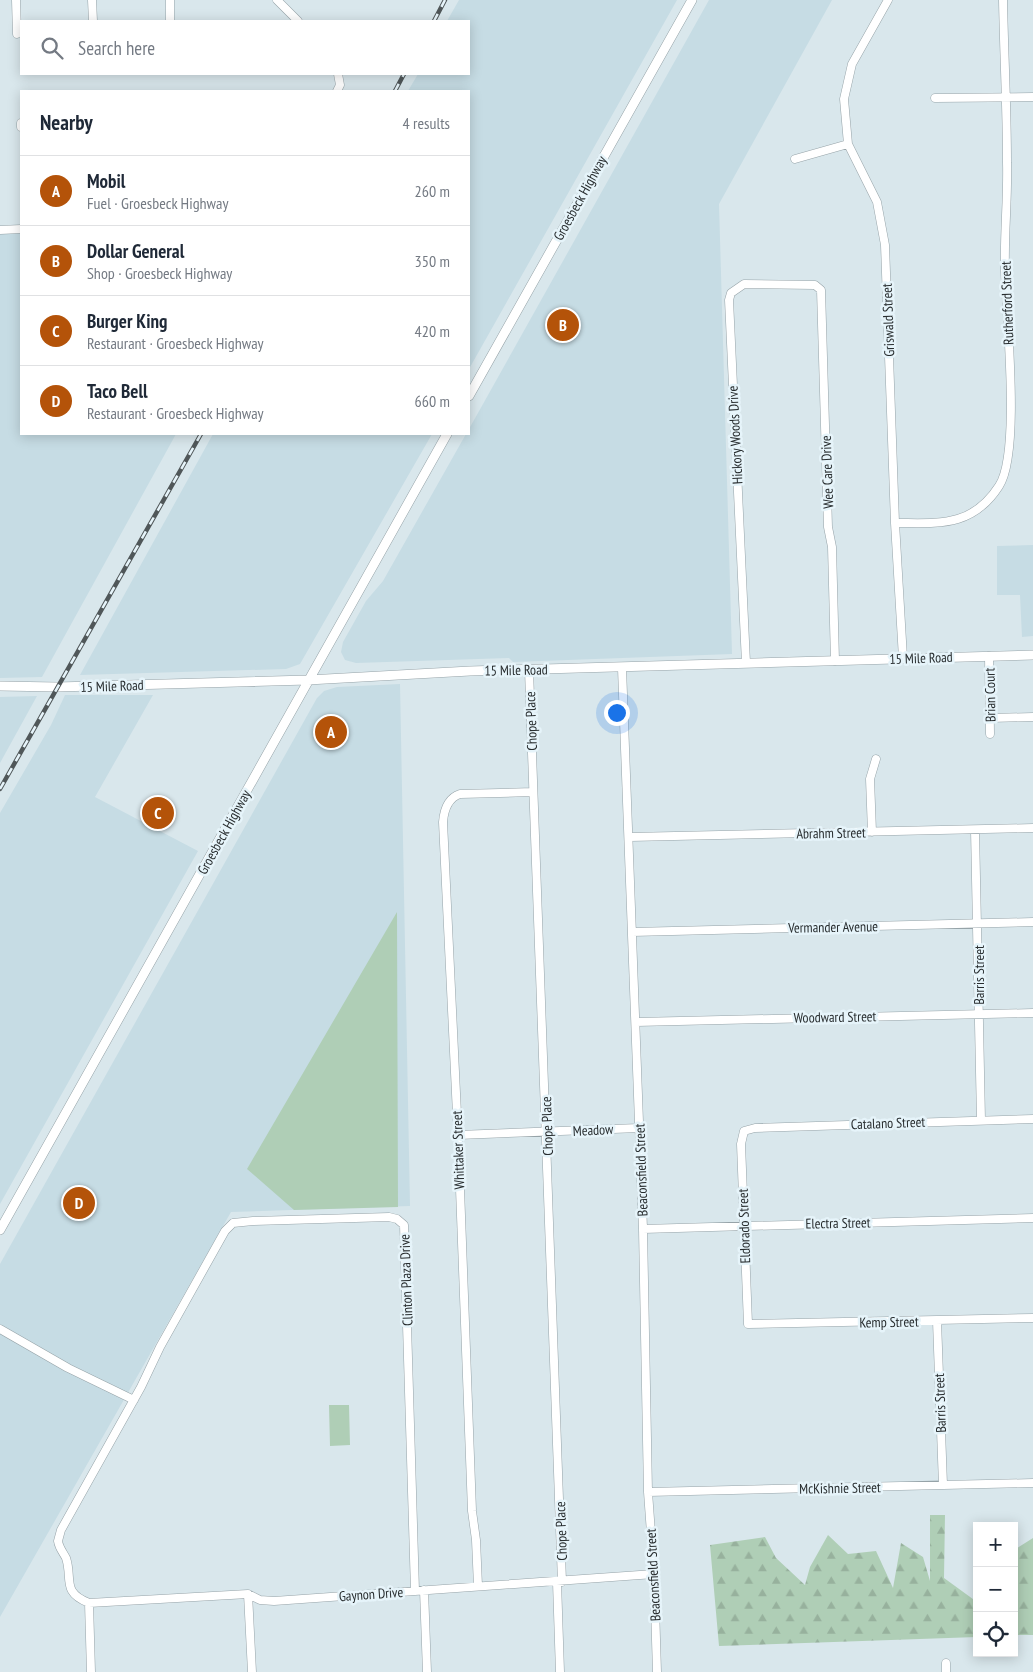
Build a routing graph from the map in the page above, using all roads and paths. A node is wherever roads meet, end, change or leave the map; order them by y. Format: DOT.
graph roads {
  1 [pos="16,0"];
  2 [pos="92,0"];
  3 [pos="170,0"];
  4 [pos="278,0"];
  5 [pos="692,0"];
  6 [pos="888,0"];
  7 [pos="1003,0"];
  8 [pos="93,20"];
  9 [pos="170,20"];
  10 [pos="297,20"];
  11 [pos="17,34"];
  12 [pos="338,75"];
  13 [pos="338,88"];
  14 [pos="1033,97"];
  15 [pos="935,98"];
  16 [pos="1006,98"];
  17 [pos="848,144"];
  18 [pos="795,159"];
  19 [pos="20,229"];
  20 [pos="0,230"];
  21 [pos="815,284"];
  22 [pos="470,394"];
  23 [pos="446,435"];
  24 [pos="895,523"];
  25 [pos="1033,655"];
  26 [pos="988,656"];
  27 [pos="903,658"];
  28 [pos="836,661"];
  29 [pos="746,663"];
  30 [pos="622,668"];
  31 [pos="529,670"];
  32 [pos="308,680"];
  33 [pos="0,686"];
  34 [pos="1033,717"];
  35 [pos="990,718"];
  36 [pos="990,734"];
  37 [pos="876,759"];
  38 [pos="533,792"];
  39 [pos="1033,828"];
  40 [pos="975,830"];
  41 [pos="872,832"];
  42 [pos="630,837"];
  43 [pos="1033,922"];
  44 [pos="979,923"];
  45 [pos="632,932"];
  46 [pos="1033,1013"];
  47 [pos="979,1014"];
  48 [pos="636,1022"];
  49 [pos="1033,1119"];
  50 [pos="982,1120"];
  51 [pos="639,1128"];
  52 [pos="744,1131"];
  53 [pos="547,1133"];
  54 [pos="458,1135"];
  55 [pos="1033,1218"];
  56 [pos="744,1225"];
  57 [pos="643,1229"];
  58 [pos="0,1230"];
  59 [pos="1033,1318"];
  60 [pos="937,1321"];
  61 [pos="747,1322"];
  62 [pos="0,1329"];
  63 [pos="134,1400"];
  64 [pos="1033,1483"];
  65 [pos="943,1485"];
  66 [pos="648,1492"];
  67 [pos="654,1574"];
  68 [pos="560,1582"];
  69 [pos="478,1586"];
  70 [pos="424,1590"];
  71 [pos="415,1591"];
  72 [pos="248,1594"];
  73 [pos="89,1603"];
  74 [pos="946,1663"];
  75 [pos="91,1672"];
  76 [pos="252,1672"];
  77 [pos="427,1672"];
  78 [pos="560,1672"];
  79 [pos="656,1672"];
  80 [pos="946,1672"];
  1 -- 11 [label="street"];
  2 -- 8 [label="street"];
  3 -- 9 [label="street"];
  4 -- 10 [label="street"];
  5 -- 22 [label="main road, Groesbeck Highway"];
  6 -- 17 [label="street, Griswald Street"];
  7 -- 16 [label="street, Rutherford Street"];
  12 -- 13 [label="street"];
  14 -- 16 [label="street"];
  15 -- 16 [label="street"];
  16 -- 24 [label="street, Rutherford Street"];
  17 -- 18 [label="street"];
  17 -- 24 [label="street, Griswald Street"];
  19 -- 20 [label="street"];
  21 -- 28 [label="street, Wee Care Drive"];
  21 -- 29 [label="street, Hickory Woods Drive"];
  23 -- 32 [label="main road, Groesbeck Highway"];
  24 -- 27 [label="street, Griswald Street"];
  25 -- 26 [label="main road, 15 Mile Road"];
  26 -- 27 [label="main road, 15 Mile Road"];
  26 -- 35 [label="street, Brian Court"];
  27 -- 28 [label="main road, 15 Mile Road"];
  28 -- 29 [label="main road, 15 Mile Road"];
  29 -- 30 [label="main road, 15 Mile Road"];
  30 -- 31 [label="main road, 15 Mile Road"];
  30 -- 42 [label="street, Beaconsfield Street"];
  31 -- 32 [label="main road, 15 Mile Road"];
  31 -- 38 [label="street, Chope Place"];
  32 -- 33 [label="main road, 15 Mile Road"];
  32 -- 58 [label="main road, Groesbeck Highway"];
  34 -- 35 [label="street"];
  35 -- 36 [label="street, Brian Court"];
  37 -- 41 [label="street"];
  38 -- 53 [label="street, Chope Place"];
  38 -- 54 [label="street, Whittaker Street"];
  39 -- 40 [label="street, Abrahm Street"];
  40 -- 41 [label="street, Abrahm Street"];
  40 -- 44 [label="street, Barris Street"];
  41 -- 42 [label="street, Abrahm Street"];
  42 -- 45 [label="street, Beaconsfield Street"];
  43 -- 44 [label="street, Vermander Avenue"];
  44 -- 45 [label="street, Vermander Avenue"];
  44 -- 47 [label="street, Barris Street"];
  45 -- 48 [label="street, Beaconsfield Street"];
  46 -- 47 [label="street, Woodward Street"];
  47 -- 48 [label="street, Woodward Street"];
  47 -- 50 [label="street, Barris Street"];
  48 -- 51 [label="street, Beaconsfield Street"];
  49 -- 50 [label="street, Catalano Street"];
  50 -- 52 [label="street, Catalano Street"];
  51 -- 53 [label="street, Meadow"];
  51 -- 57 [label="street, Beaconsfield Street"];
  52 -- 56 [label="street, Eldorado Street"];
  53 -- 54 [label="street, Meadow"];
  53 -- 68 [label="street, Chope Place"];
  54 -- 69 [label="street, Whittaker Street"];
  55 -- 56 [label="street, Electra Street"];
  56 -- 57 [label="street, Electra Street"];
  56 -- 61 [label="street, Eldorado Street"];
  57 -- 66 [label="street, Beaconsfield Street"];
  59 -- 60 [label="street, Kemp Street"];
  60 -- 61 [label="street, Kemp Street"];
  60 -- 65 [label="street, Barris Street"];
  62 -- 63 [label="street"];
  63 -- 71 [label="street, Clinton Plaza Drive"];
  63 -- 73 [label="street, Clinton Plaza Drive"];
  64 -- 65 [label="street, McKishnie Street"];
  65 -- 66 [label="street, McKishnie Street"];
  66 -- 67 [label="street, Beaconsfield Street"];
  67 -- 68 [label="street, Gaynon Drive"];
  67 -- 79 [label="street, Beaconsfield Street"];
  68 -- 69 [label="street, Gaynon Drive"];
  68 -- 78 [label="street, Chope Place"];
  69 -- 70 [label="street, Gaynon Drive"];
  70 -- 71 [label="street, Gaynon Drive"];
  70 -- 77 [label="street"];
  71 -- 72 [label="street, Gaynon Drive"];
  72 -- 73 [label="street, Gaynon Drive"];
  72 -- 76 [label="street"];
  73 -- 75 [label="street"];
  74 -- 80 [label="street"];
}
